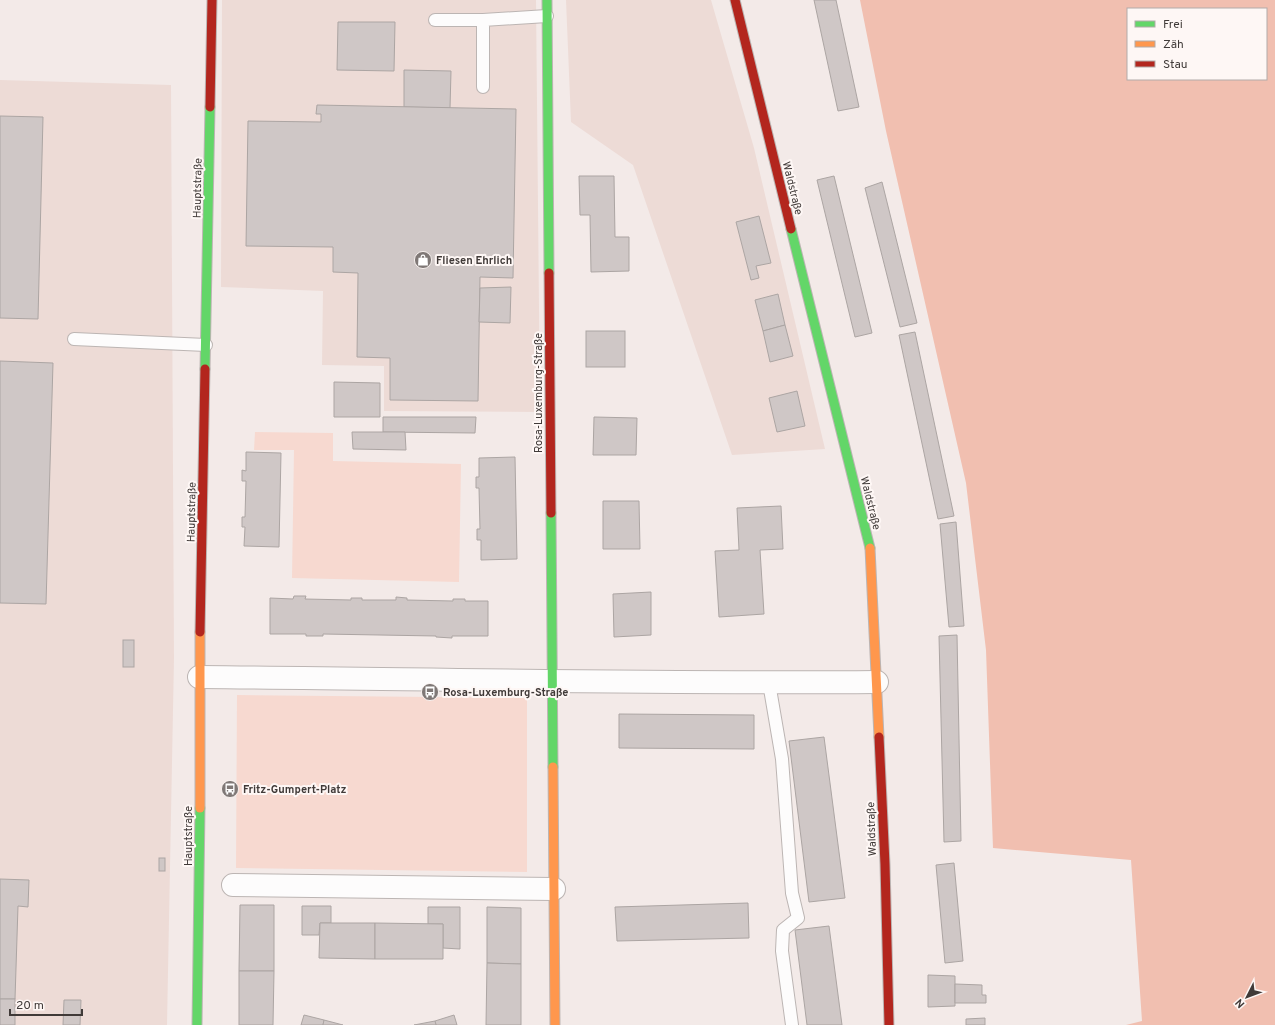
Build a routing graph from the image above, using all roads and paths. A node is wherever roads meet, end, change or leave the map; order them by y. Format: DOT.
graph roads {
  1 [pos="212,0"];
  2 [pos="547,0"];
  3 [pos="735,0"];
  4 [pos="547,16"];
  5 [pos="435,20"];
  6 [pos="483,20"];
  7 [pos="483,86"];
  8 [pos="74,339"];
  9 [pos="206,345"];
  10 [pos="200,677"];
  11 [pos="552,682"];
  12 [pos="878,682"];
  13 [pos="769,683"];
  14 [pos="233,885"];
  15 [pos="554,889"];
  16 [pos="197,1025"];
  17 [pos="555,1025"];
  18 [pos="792,1025"];
  19 [pos="888,1025"];
  1 -- 9 [label="street, Hauptstraße"];
  2 -- 4 [label="street, Rosa-Luxemburg-Straße"];
  3 -- 12 [label="street, Waldstraße"];
  4 -- 6 [label="lane"];
  4 -- 11 [label="street, Rosa-Luxemburg-Straße"];
  5 -- 6 [label="lane"];
  6 -- 7 [label="lane"];
  8 -- 9 [label="lane"];
  9 -- 10 [label="street, Hauptstraße"];
  10 -- 11 [label="street"];
  10 -- 16 [label="street, Hauptstraße"];
  11 -- 13 [label="street"];
  11 -- 15 [label="street, Rosa-Luxemburg-Straße"];
  12 -- 13 [label="street"];
  12 -- 19 [label="street, Waldstraße"];
  13 -- 18 [label="lane"];
  14 -- 15 [label="street"];
  15 -- 17 [label="street, Rosa-Luxemburg-Straße"];
}
